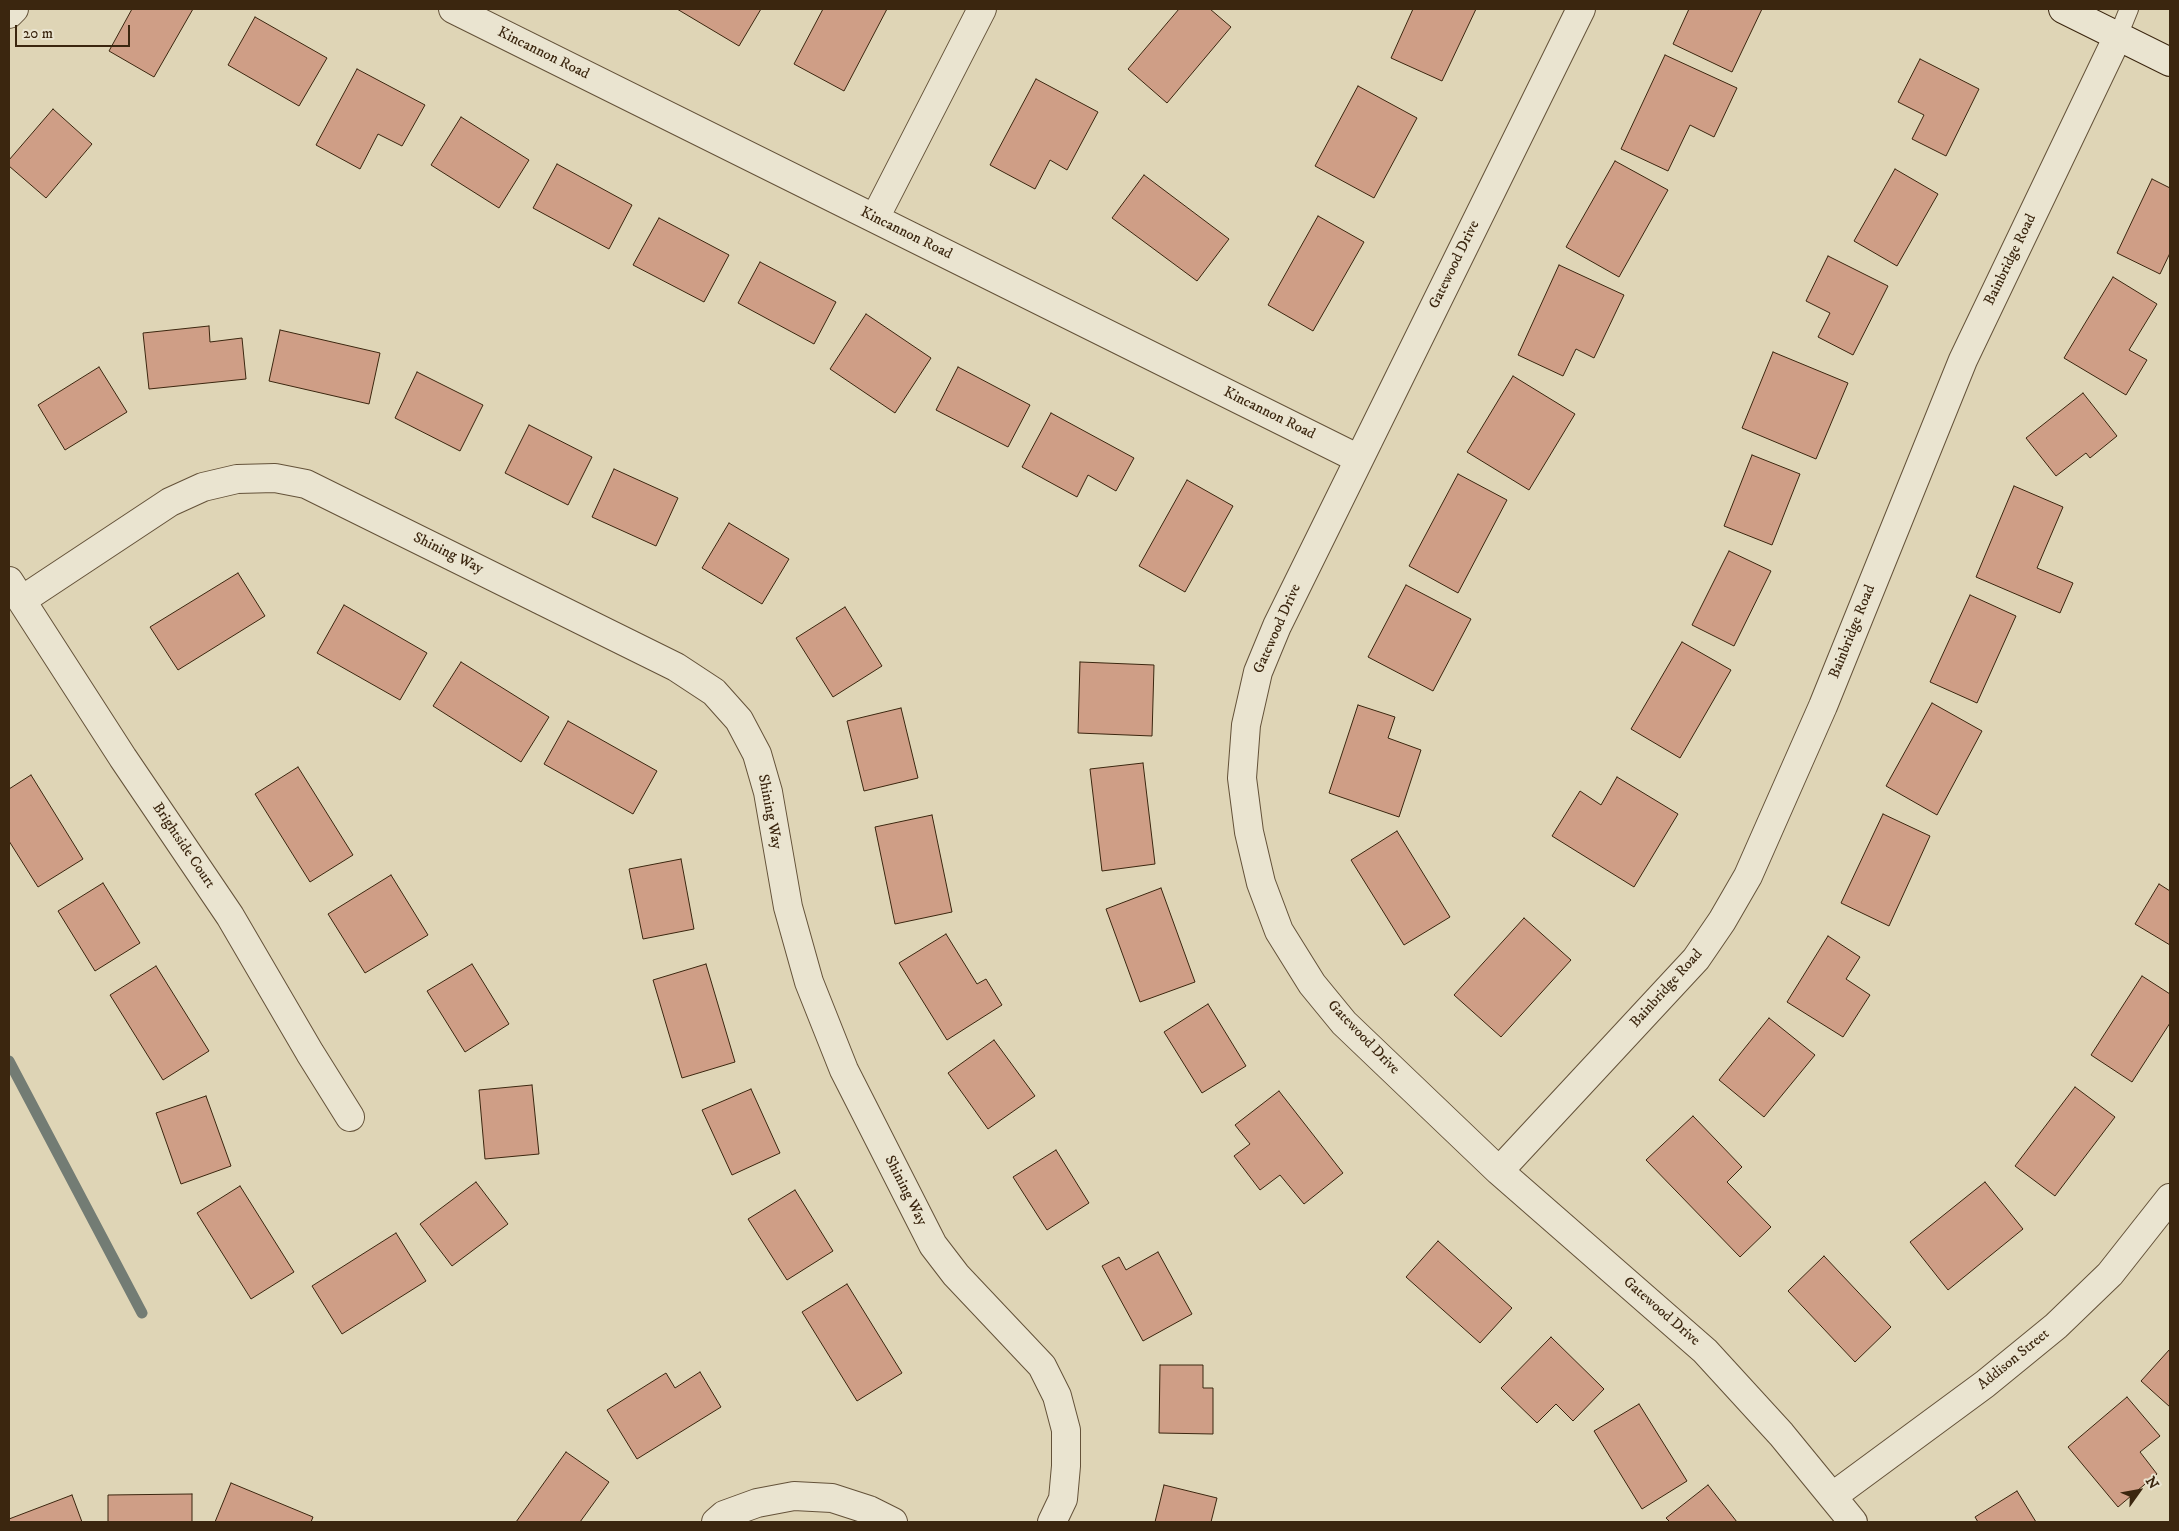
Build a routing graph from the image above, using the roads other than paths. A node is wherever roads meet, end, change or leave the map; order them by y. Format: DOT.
graph roads {
  1 [pos="14,9"];
  2 [pos="453,9"];
  3 [pos="982,9"];
  4 [pos="1581,9"];
  5 [pos="2063,9"];
  6 [pos="2129,9"];
  7 [pos="9,14"];
  8 [pos="2118,36"];
  9 [pos="2170,62"];
  10 [pos="875,218"];
  11 [pos="1359,459"];
  12 [pos="15,591"];
  13 [pos="350,1117"];
  14 [pos="1499,1171"];
  15 [pos="2170,1198"];
  16 [pos="1833,1496"];
  17 [pos="716,1522"];
  18 [pos="894,1522"];
  19 [pos="1052,1522"];
  20 [pos="1853,1522"];
  1 -- 7 [label="street"];
  2 -- 10 [label="street, Kincannon Road"];
  3 -- 10 [label="street"];
  4 -- 11 [label="street, Gatewood Drive"];
  5 -- 8 [label="street"];
  6 -- 8 [label="lane"];
  8 -- 9 [label="street"];
  8 -- 14 [label="street, Bainbridge Road"];
  10 -- 11 [label="street, Kincannon Road"];
  11 -- 14 [label="street, Gatewood Drive"];
  12 -- 13 [label="street, Brightside Court"];
  12 -- 19 [label="street, Shining Way"];
  14 -- 16 [label="street, Gatewood Drive"];
  15 -- 16 [label="street, Addison Street"];
  16 -- 20 [label="street, Gatewood Drive"];
  17 -- 18 [label="street"];
}
